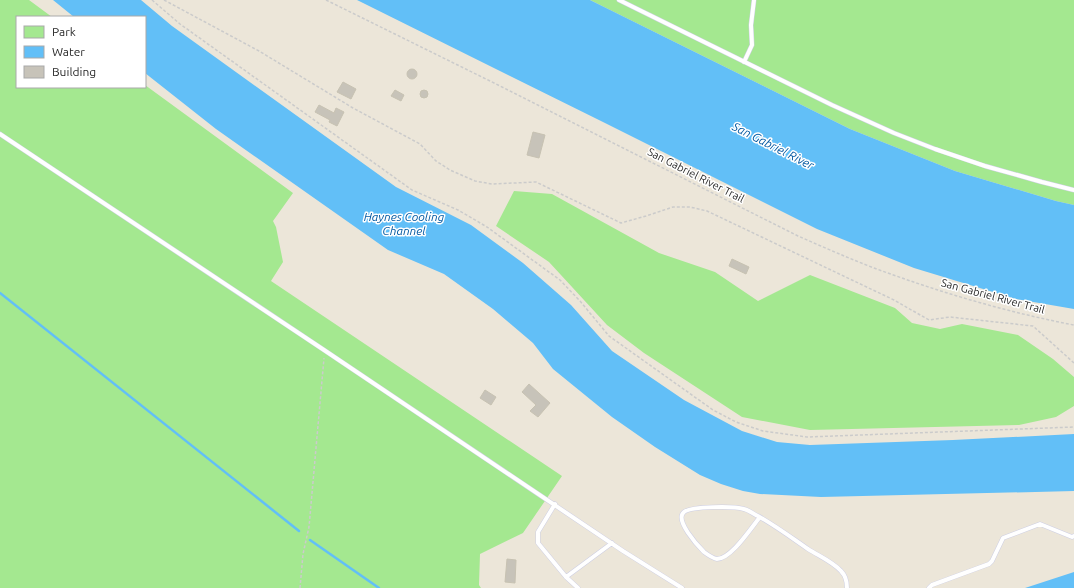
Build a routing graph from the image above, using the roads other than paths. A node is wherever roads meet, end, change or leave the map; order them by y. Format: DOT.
graph roads {
  1 [pos="619,0"];
  2 [pos="754,0"];
  3 [pos="744,62"];
  4 [pos="0,134"];
  5 [pos="1074,190"];
  6 [pos="555,504"];
  7 [pos="760,517"];
  8 [pos="1074,536"];
  9 [pos="612,543"];
  10 [pos="566,577"];
  11 [pos="578,588"];
  12 [pos="682,588"];
  13 [pos="847,588"];
  14 [pos="929,588"];
  1 -- 3 [label="lane"];
  2 -- 3 [label="lane"];
  3 -- 5 [label="lane"];
  4 -- 6 [label="lane"];
  6 -- 9 [label="lane"];
  6 -- 10 [label="lane"];
  7 -- 7 [label="lane"];
  7 -- 13 [label="lane"];
  8 -- 14 [label="lane"];
  9 -- 10 [label="lane"];
  9 -- 12 [label="lane"];
  10 -- 11 [label="lane"];
}
